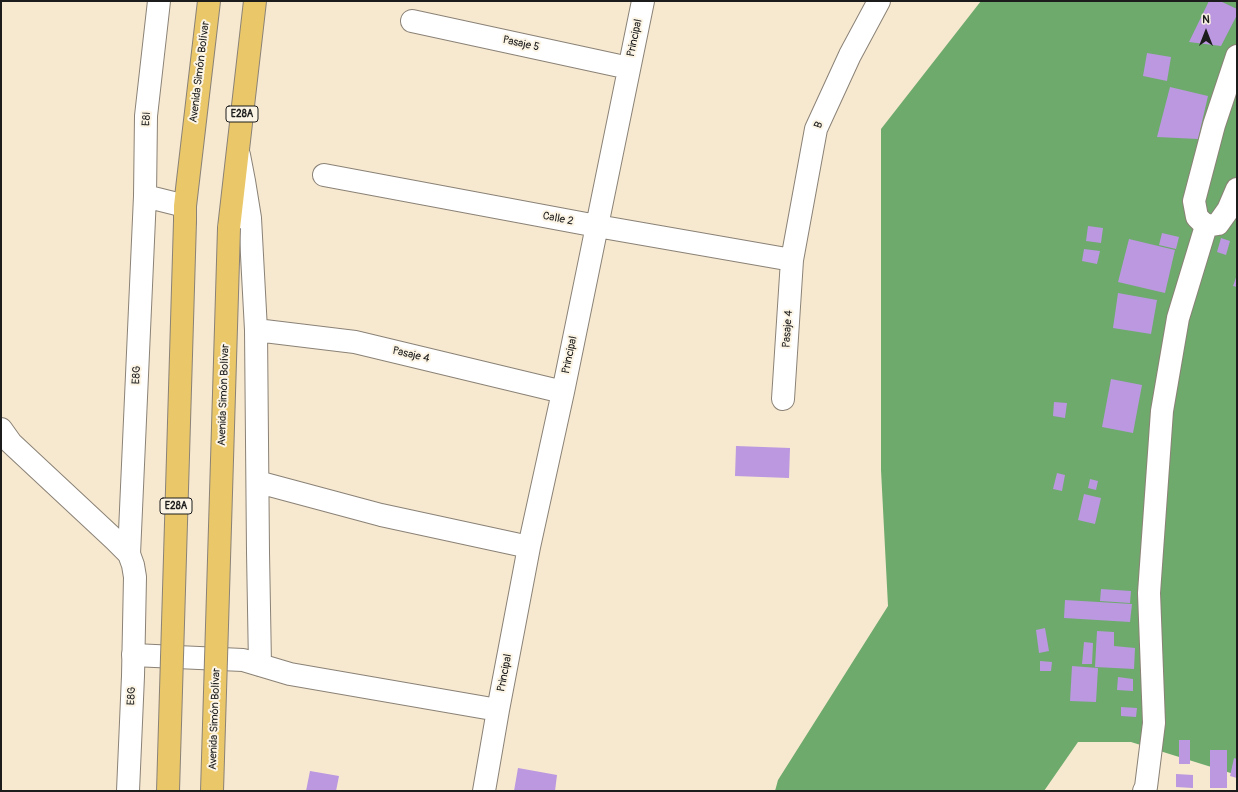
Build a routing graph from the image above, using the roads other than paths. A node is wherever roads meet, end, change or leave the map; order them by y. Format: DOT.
graph roads {
  1 [pos="159,1"];
  2 [pos="209,1"];
  3 [pos="255,1"];
  4 [pos="643,1"];
  5 [pos="879,1"];
  6 [pos="412,21"];
  7 [pos="1237,56"];
  8 [pos="629,68"];
  9 [pos="238,151"];
  10 [pos="324,175"];
  11 [pos="1237,189"];
  12 [pos="144,196"];
  13 [pos="185,214"];
  14 [pos="597,226"];
  15 [pos="1206,226"];
  16 [pos="792,260"];
  17 [pos="256,330"];
  18 [pos="563,392"];
  19 [pos="783,399"];
  20 [pos="1,429"];
  21 [pos="258,482"];
  22 [pos="530,547"];
  23 [pos="128,554"];
  24 [pos="133,655"];
  25 [pos="260,665"];
  26 [pos="498,710"];
  27 [pos="128,791"];
  28 [pos="168,791"];
  29 [pos="212,791"];
  30 [pos="484,791"];
  31 [pos="1144,791"];
  1 -- 12 [label="street, E8I"];
  2 -- 13 [label="highway, Avenida Simón Bolívar / E28A"];
  3 -- 9 [label="highway, Avenida Simón Bolívar / E28A"];
  4 -- 8 [label="street, Principal"];
  5 -- 16 [label="street, B"];
  6 -- 8 [label="street, Pasaje 5"];
  7 -- 15 [label="street"];
  8 -- 14 [label="street, Principal"];
  9 -- 17 [label="street"];
  9 -- 29 [label="highway, Avenida Simón Bolívar / E28A, bridge"];
  10 -- 14 [label="street, Calle 2"];
  11 -- 15 [label="street"];
  12 -- 13 [label="street"];
  12 -- 23 [label="street, E8G"];
  13 -- 28 [label="highway, Avenida Simón Bolívar / E28A, bridge"];
  14 -- 16 [label="street, Calle 2"];
  14 -- 18 [label="street, Principal"];
  15 -- 31 [label="street"];
  16 -- 19 [label="street, Pasaje 4"];
  17 -- 18 [label="street, Pasaje 4"];
  17 -- 21 [label="street"];
  18 -- 22 [label="street, Principal"];
  20 -- 23 [label="street, E8G"];
  21 -- 22 [label="street"];
  21 -- 25 [label="street"];
  22 -- 26 [label="street, Principal"];
  23 -- 24 [label="street, E8G"];
  24 -- 25 [label="street"];
  24 -- 27 [label="street, E8G"];
  25 -- 26 [label="street"];
  26 -- 30 [label="street, Principal"];
}
